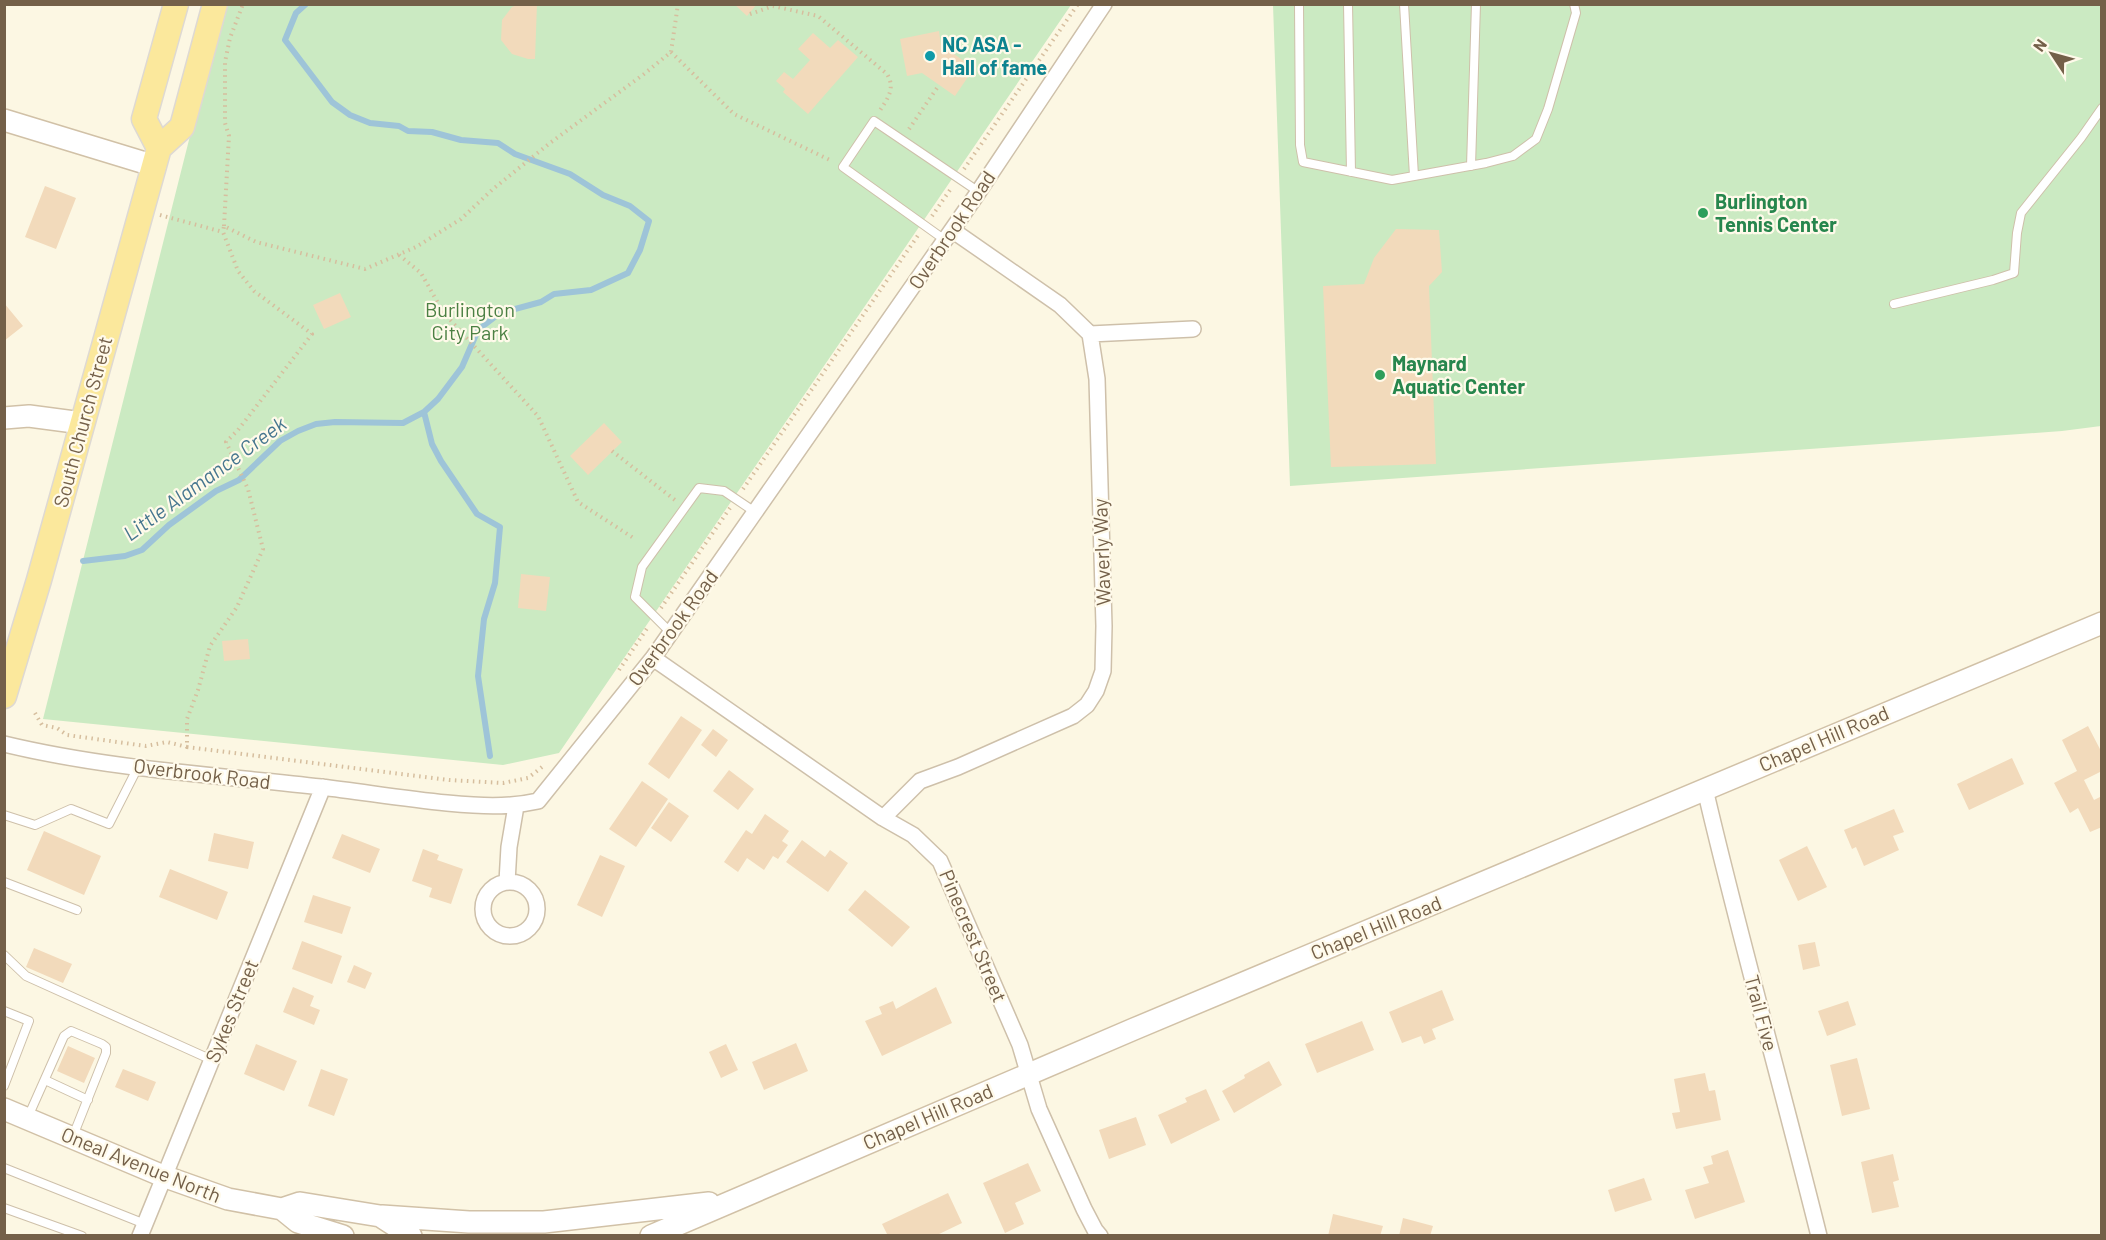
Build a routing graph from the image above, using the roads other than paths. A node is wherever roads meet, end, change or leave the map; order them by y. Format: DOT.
graph roads {
  1 [pos="176,4"];
  2 [pos="215,4"];
  3 [pos="1104,4"];
  4 [pos="1299,4"];
  5 [pos="1348,4"];
  6 [pos="1404,4"];
  7 [pos="1476,4"];
  8 [pos="1574,4"];
  9 [pos="2102,108"];
  10 [pos="4,120"];
  11 [pos="157,157"];
  12 [pos="1471,166"];
  13 [pos="1351,172"];
  14 [pos="1414,176"];
  15 [pos="979,192"];
  16 [pos="948,235"];
  17 [pos="1894,304"];
  18 [pos="1193,329"];
  19 [pos="1090,334"];
  20 [pos="4,418"];
  21 [pos="82,423"];
  22 [pos="755,512"];
  23 [pos="2102,623"];
  24 [pos="671,633"];
  25 [pos="653,658"];
  26 [pos="4,696"];
  27 [pos="4,744"];
  28 [pos="138,766"];
  29 [pos="323,787"];
  30 [pos="1706,789"];
  31 [pos="516,806"];
  32 [pos="4,815"];
  33 [pos="882,818"];
  34 [pos="4,882"];
  35 [pos="507,882"];
  36 [pos="77,910"];
  37 [pos="4,955"];
  38 [pos="4,1011"];
  39 [pos="212,1060"];
  40 [pos="1029,1074"];
  41 [pos="45,1080"];
  42 [pos="4,1086"];
  43 [pos="87,1100"];
  44 [pos="4,1109"];
  45 [pos="28,1119"];
  46 [pos="72,1137"];
  47 [pos="4,1168"];
  48 [pos="163,1176"];
  49 [pos="734,1200"];
  50 [pos="4,1208"];
  51 [pos="282,1209"];
  52 [pos="380,1216"];
  53 [pos="142,1230"];
  54 [pos="662,1233"];
  55 [pos="82,1236"];
  56 [pos="343,1236"];
  57 [pos="411,1236"];
  58 [pos="1100,1236"];
  59 [pos="1819,1236"];
  1 -- 11 [label="main road"];
  2 -- 11 [label="main road"];
  3 -- 15 [label="street, Overbrook Road"];
  4 -- 13 [label="lane"];
  5 -- 13 [label="lane"];
  6 -- 14 [label="lane"];
  7 -- 12 [label="lane"];
  8 -- 12 [label="lane"];
  9 -- 17 [label="lane"];
  10 -- 11 [label="main road"];
  11 -- 21 [label="main road, South Church Street"];
  12 -- 14 [label="lane"];
  13 -- 14 [label="lane"];
  15 -- 16 [label="street, Overbrook Road"];
  15 -- 16 [label="lane"];
  16 -- 19 [label="street"];
  16 -- 22 [label="street, Overbrook Road"];
  18 -- 19 [label="street"];
  19 -- 33 [label="street, Waverly Way"];
  20 -- 21 [label="main road"];
  21 -- 26 [label="main road, South Church Street"];
  22 -- 24 [label="street, Overbrook Road"];
  22 -- 24 [label="lane"];
  23 -- 30 [label="main road, Chapel Hill Road"];
  24 -- 25 [label="street, Overbrook Road"];
  25 -- 31 [label="street, Overbrook Road"];
  25 -- 33 [label="street, Pinecrest Street"];
  27 -- 28 [label="street, Overbrook Road"];
  28 -- 29 [label="street, Overbrook Road"];
  28 -- 32 [label="lane"];
  29 -- 31 [label="street, Overbrook Road"];
  29 -- 39 [label="street, Sykes Street"];
  30 -- 40 [label="main road, Chapel Hill Road"];
  30 -- 59 [label="street, Trail Five"];
  31 -- 35 [label="street"];
  33 -- 40 [label="street, Pinecrest Street"];
  34 -- 36 [label="lane"];
  37 -- 39 [label="lane"];
  38 -- 42 [label="lane"];
  39 -- 48 [label="street, Sykes Street"];
  40 -- 49 [label="main road, Chapel Hill Road"];
  40 -- 58 [label="street, Pinecrest Street"];
  41 -- 43 [label="lane"];
  41 -- 43 [label="lane"];
  41 -- 45 [label="lane"];
  43 -- 46 [label="lane"];
  44 -- 45 [label="main road, Oneal Avenue North"];
  45 -- 46 [label="main road, Oneal Avenue North"];
  46 -- 48 [label="main road, Oneal Avenue North"];
  47 -- 53 [label="lane"];
  48 -- 51 [label="main road, Oneal Avenue North"];
  48 -- 53 [label="street, Sykes Street"];
  49 -- 52 [label="main road"];
  49 -- 54 [label="main road, Chapel Hill Road"];
  50 -- 55 [label="lane"];
  51 -- 52 [label="main road, Oneal Avenue North"];
  51 -- 56 [label="main road, Oneal Avenue North"];
  52 -- 57 [label="main road, Oneal Avenue North"];
}
